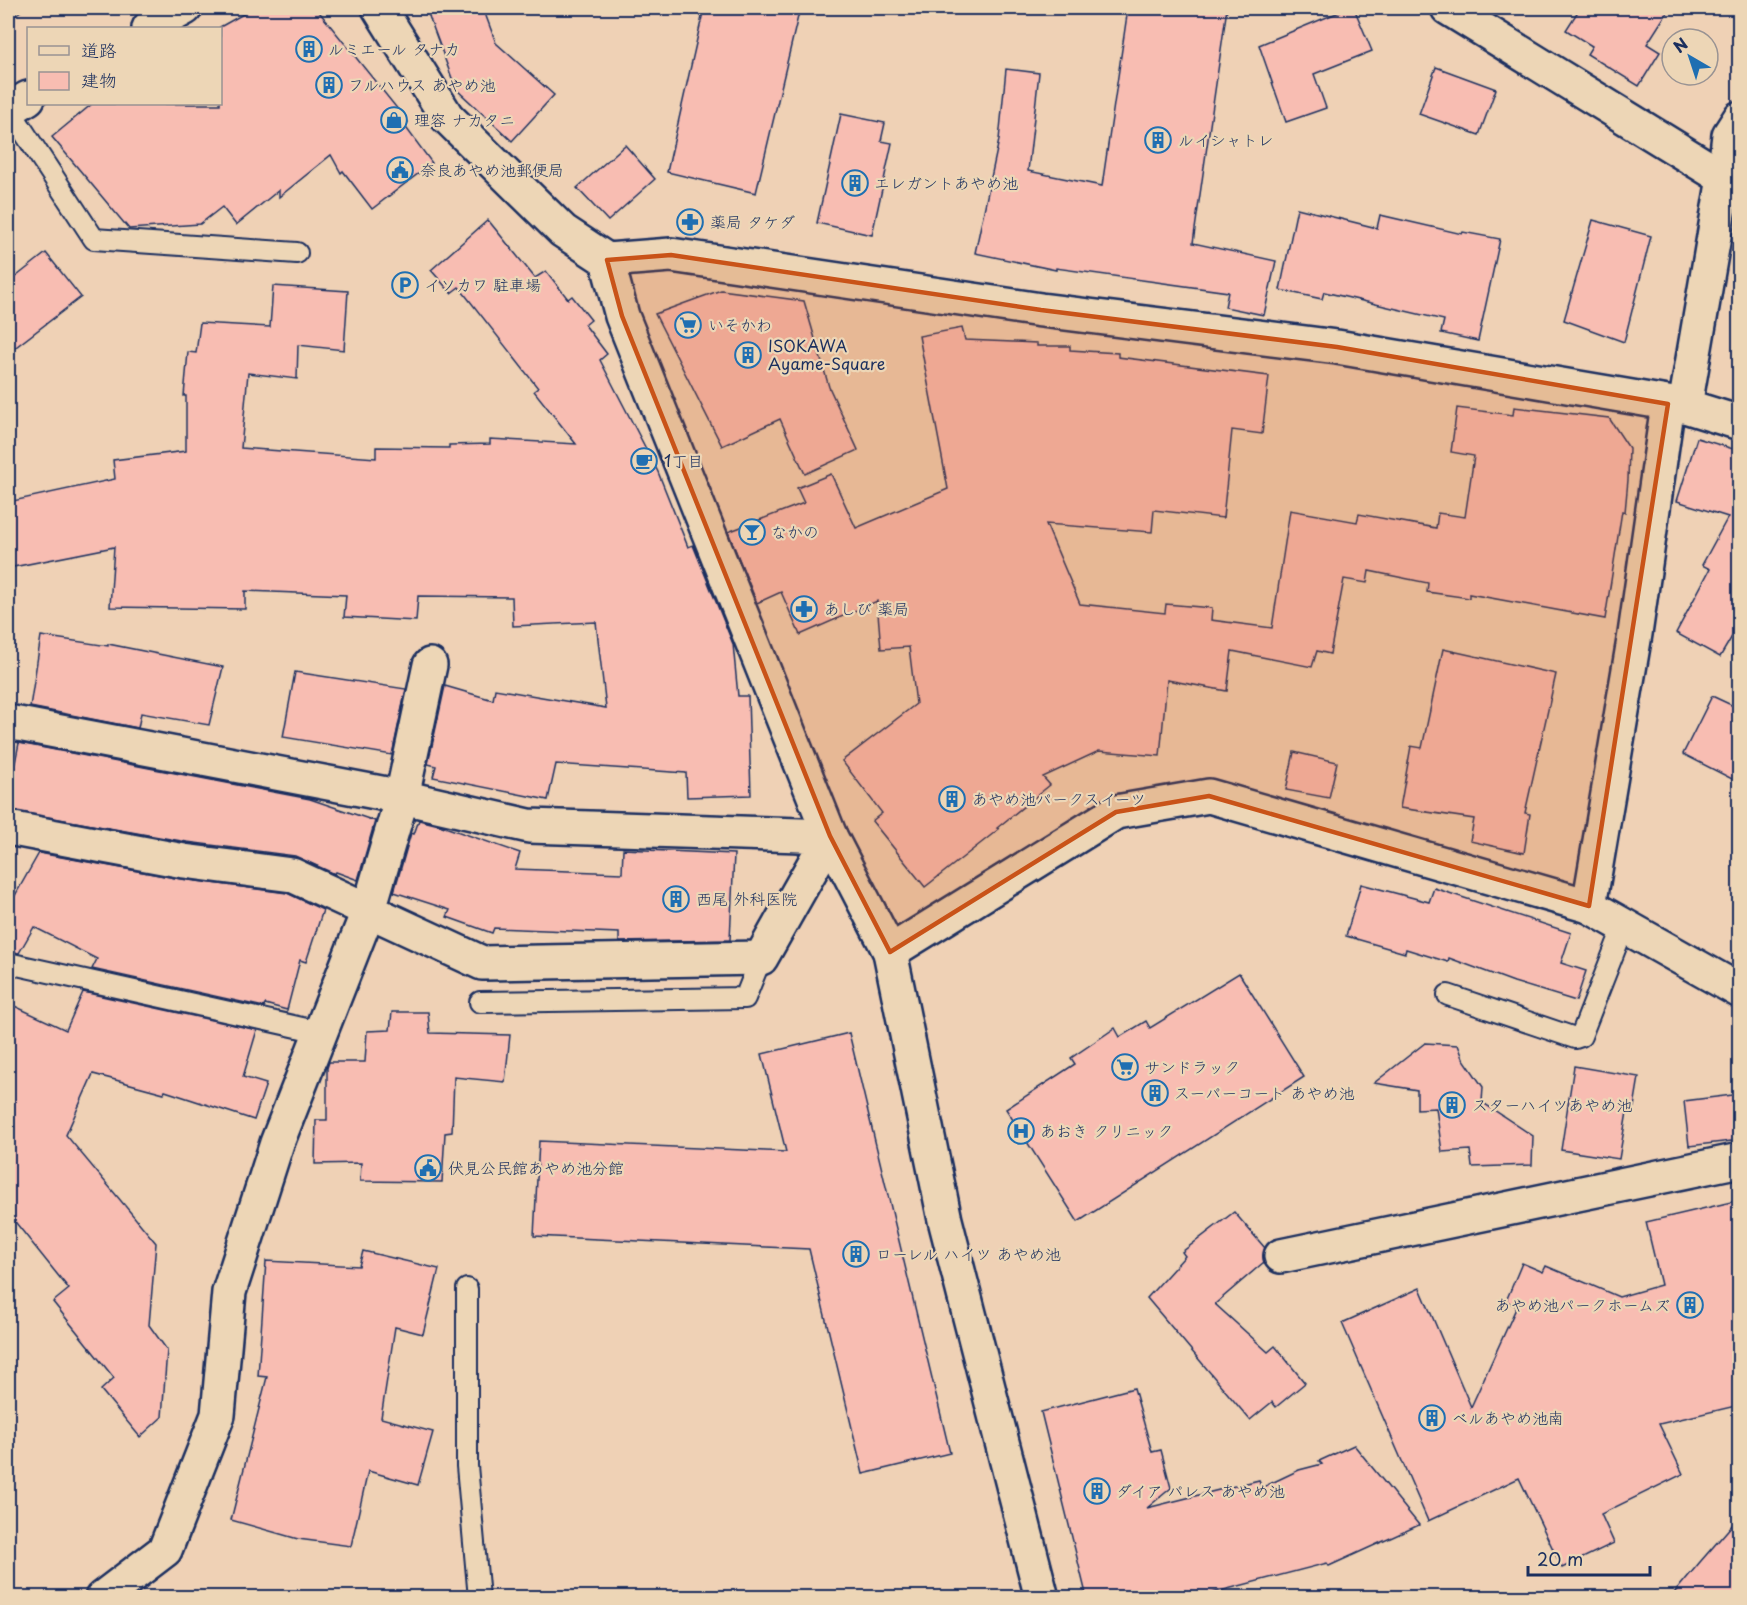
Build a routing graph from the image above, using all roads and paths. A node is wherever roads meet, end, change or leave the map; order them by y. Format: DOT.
graph roads {
  1 [pos="185,8"];
  2 [pos="379,8"];
  3 [pos="1448,8"];
  4 [pos="151,27"];
  5 [pos="15,106"];
  6 [pos="1740,118"];
  7 [pos="1724,178"];
  8 [pos="297,253"];
  9 [pos="607,260"];
  10 [pos="1676,405"];
  11 [pos="1740,423"];
  12 [pos="430,665"];
  13 [pos="8,722"];
  14 [pos="402,797"];
  15 [pos="8,828"];
  16 [pos="830,836"];
  17 [pos="1589,906"];
  18 [pos="369,909"];
  19 [pos="1624,926"];
  20 [pos="890,952"];
  21 [pos="761,958"];
  22 [pos="8,963"];
  23 [pos="1740,991"];
  24 [pos="1448,995"];
  25 [pos="480,1002"];
  26 [pos="320,1032"];
  27 [pos="1740,1160"];
  28 [pos="1281,1256"];
  29 [pos="467,1289"];
  30 [pos="102,1598"];
  31 [pos="479,1598"];
  32 [pos="1042,1598"];
  1 -- 4 [label="street"];
  2 -- 9 [label="street"];
  3 -- 7 [label="street"];
  5 -- 8 [label="lane"];
  6 -- 7 [label="street"];
  7 -- 10 [label="street"];
  9 -- 10 [label="street"];
  9 -- 16 [label="street"];
  10 -- 11 [label="street"];
  10 -- 17 [label="street"];
  12 -- 14 [label="street"];
  13 -- 14 [label="street"];
  14 -- 16 [label="street"];
  14 -- 18 [label="street"];
  15 -- 18 [label="street"];
  16 -- 20 [label="street"];
  16 -- 21 [label="street"];
  17 -- 19 [label="street"];
  17 -- 20 [label="street"];
  18 -- 21 [label="street"];
  18 -- 26 [label="street"];
  19 -- 23 [label="street"];
  19 -- 24 [label="lane"];
  20 -- 32 [label="street"];
  21 -- 25 [label="lane"];
  22 -- 26 [label="lane"];
  26 -- 30 [label="street"];
  27 -- 28 [label="street"];
  29 -- 31 [label="lane"];
}
